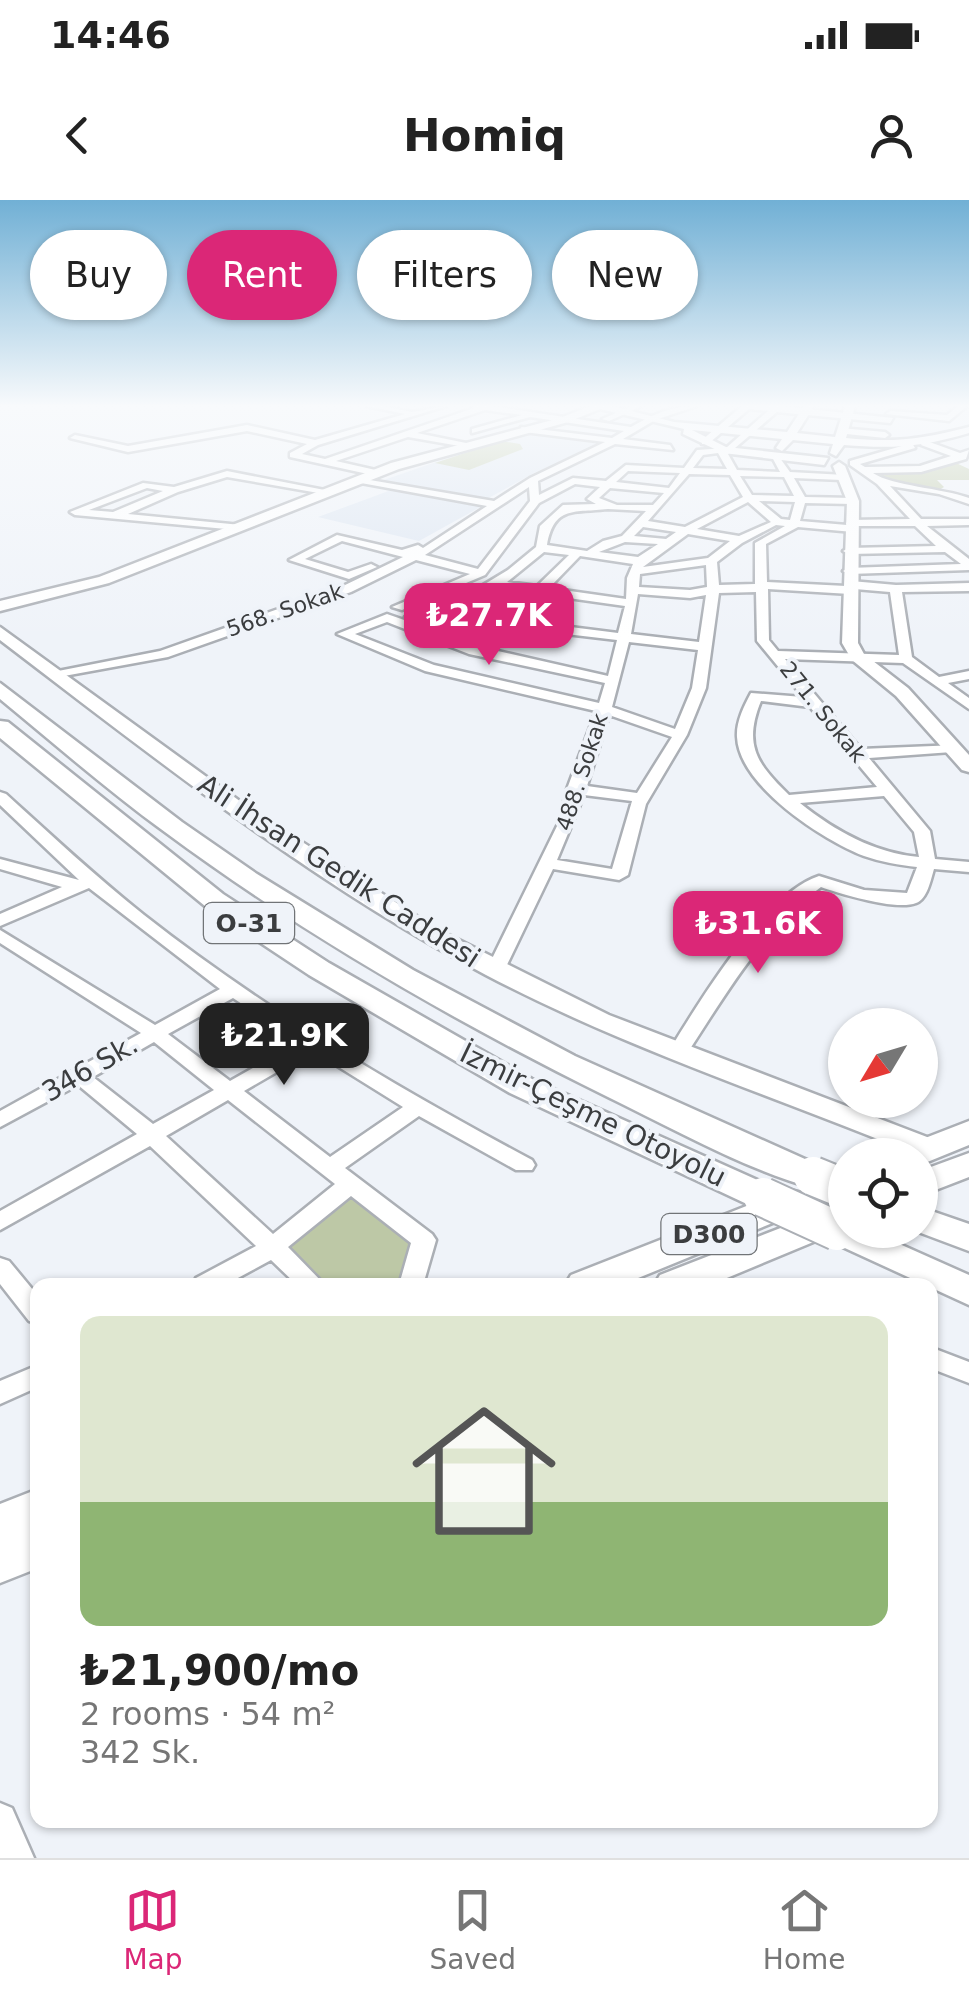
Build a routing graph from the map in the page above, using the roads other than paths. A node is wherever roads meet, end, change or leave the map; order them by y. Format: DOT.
graph roads {
  1 [pos="196,483"];
  2 [pos="281,483"];
  3 [pos="355,483"];
  4 [pos="357,483"];
  5 [pos="396,483"];
  6 [pos="528,483"];
  7 [pos="533,483"];
  8 [pos="569,483"];
  9 [pos="593,483"];
  10 [pos="679,483"];
  11 [pos="721,483"];
  12 [pos="740,483"];
  13 [pos="758,483"];
  14 [pos="794,483"];
  15 [pos="842,483"];
  16 [pos="881,483"];
  17 [pos="903,483"];
  18 [pos="950,483"];
  19 [pos="607,485"];
  20 [pos="742,487"];
  21 [pos="174,490"];
  22 [pos="672,491"];
  23 [pos="330,492"];
  24 [pos="964,498"];
  25 [pos="801,499"];
  26 [pos="536,501"];
  27 [pos="853,501"];
  28 [pos="494,504"];
  29 [pos="616,508"];
  30 [pos="656,508"];
  31 [pos="719,515"];
  32 [pos="114,516"];
  33 [pos="736,516"];
  34 [pos="752,518"];
  35 [pos="778,522"];
  36 [pos="917,522"];
  37 [pos="969,522"];
  38 [pos="638,523"];
  39 [pos="793,526"];
  40 [pos="237,527"];
  41 [pos="684,532"];
  42 [pos="626,537"];
  43 [pos="851,537"];
  44 [pos="739,540"];
  45 [pos="935,540"];
  46 [pos="666,542"];
  47 [pos="760,543"];
  48 [pos="540,548"];
  49 [pos="950,549"];
  50 [pos="583,554"];
  51 [pos="410,555"];
  52 [pos="711,561"];
  53 [pos="968,563"];
  54 [pos="480,573"];
  55 [pos="635,580"];
  56 [pos="850,582"];
  57 [pos="494,584"];
  58 [pos="969,586"];
  59 [pos="763,587"];
  60 [pos="896,589"];
  61 [pos="540,590"];
  62 [pos="713,590"];
  63 [pos="594,598"];
  64 [pos="455,604"];
  65 [pos="0,608"];
  66 [pos="395,616"];
  67 [pos="530,626"];
  68 [pos="0,632"];
  69 [pos="623,638"];
  70 [pos="706,646"];
  71 [pos="477,650"];
  72 [pos="777,655"];
  73 [pos="858,658"];
  74 [pos="906,659"];
  75 [pos="430,668"];
  76 [pos="969,674"];
  77 [pos="58,675"];
  78 [pos="613,681"];
  79 [pos="937,681"];
  80 [pos="0,690"];
  81 [pos="816,703"];
  82 [pos="969,705"];
  83 [pos="603,709"];
  84 [pos="0,727"];
  85 [pos="680,735"];
  86 [pos="952,748"];
  87 [pos="857,754"];
  88 [pos="969,766"];
  89 [pos="575,789"];
  90 [pos="887,791"];
  91 [pos="642,798"];
  92 [pos="785,800"];
  93 [pos="6,802"];
  94 [pos="927,861"];
  95 [pos="545,864"];
  96 [pos="1,866"];
  97 [pos="969,867"];
  98 [pos="84,883"];
  99 [pos="0,921"];
  100 [pos="0,935"];
  101 [pos="21,949"];
  102 [pos="0,960"];
  103 [pos="494,970"];
  104 [pos="234,989"];
  105 [pos="153,1032"];
  106 [pos="314,1041"];
  107 [pos="679,1051"];
  108 [pos="78,1075"];
  109 [pos="229,1090"];
  110 [pos="416,1108"];
  111 [pos="0,1120"];
  112 [pos="969,1132"];
  113 [pos="152,1135"];
  114 [pos="894,1138"];
  115 [pos="938,1145"];
  116 [pos="969,1164"];
  117 [pos="524,1165"];
  118 [pos="328,1169"];
  119 [pos="938,1177"];
  120 [pos="828,1180"];
  121 [pos="351,1183"];
  122 [pos="828,1184"];
  123 [pos="828,1219"];
  124 [pos="0,1222"];
  125 [pos="938,1226"];
  126 [pos="828,1228"];
  127 [pos="969,1238"];
  128 [pos="888,1248"];
  129 [pos="896,1248"];
  130 [pos="270,1249"];
  131 [pos="1,1271"];
  132 [pos="218,1278"];
  133 [pos="304,1278"];
  134 [pos="413,1278"];
  135 [pos="601,1278"];
  136 [pos="692,1278"];
  137 [pos="969,1281"];
  138 [pos="969,1291"];
  139 [pos="30,1305"];
  140 [pos="938,1360"];
  141 [pos="969,1373"];
  142 [pos="30,1380"];
  143 [pos="0,1393"];
  144 [pos="30,1511"];
  145 [pos="0,1524"];
  146 [pos="30,1550"];
  147 [pos="0,1563"];
  148 [pos="0,1820"];
  149 [pos="16,1858"];
  1 -- 21 [label="street"];
  2 -- 23 [label="street"];
  3 -- 23 [label="main road"];
  4 -- 65 [label="main road"];
  5 -- 28 [label="street"];
  6 -- 28 [label="street, 568. Sokak"];
  7 -- 26 [label="street"];
  8 -- 26 [label="street"];
  9 -- 19 [label="street"];
  10 -- 22 [label="street"];
  11 -- 20 [label="street"];
  12 -- 20 [label="street"];
  13 -- 20 [label="street"];
  14 -- 25 [label="street"];
  15 -- 27 [label="main road"];
  16 -- 36 [label="street"];
  17 -- 24 [label="street"];
  18 -- 24 [label="street"];
  19 -- 22 [label="street"];
  19 -- 29 [label="street"];
  20 -- 25 [label="street"];
  20 -- 31 [label="street"];
  20 -- 35 [label="street"];
  21 -- 32 [label="street"];
  21 -- 32 [label="street"];
  22 -- 30 [label="street"];
  23 -- 40 [label="main road"];
  25 -- 27 [label="street"];
  25 -- 39 [label="street"];
  26 -- 54 [label="street"];
  27 -- 43 [label="main road"];
  28 -- 51 [label="street, 568. Sokak"];
  29 -- 30 [label="street"];
  29 -- 48 [label="street"];
  30 -- 38 [label="street"];
  31 -- 33 [label="street"];
  31 -- 41 [label="street"];
  32 -- 40 [label="street"];
  34 -- 35 [label="street"];
  35 -- 39 [label="street"];
  35 -- 44 [label="street"];
  36 -- 37 [label="street"];
  36 -- 43 [label="street"];
  36 -- 45 [label="street"];
  38 -- 41 [label="street"];
  38 -- 42 [label="street"];
  39 -- 43 [label="street"];
  39 -- 47 [label="street"];
  40 -- 65 [label="main road"];
  41 -- 44 [label="street"];
  41 -- 46 [label="street"];
  42 -- 46 [label="street"];
  42 -- 50 [label="street"];
  43 -- 45 [label="street"];
  43 -- 49 [label="street"];
  43 -- 56 [label="main road"];
  44 -- 47 [label="street"];
  44 -- 52 [label="street"];
  45 -- 49 [label="street"];
  46 -- 55 [label="street"];
  47 -- 59 [label="street, 271. Sokak"];
  48 -- 50 [label="street"];
  48 -- 57 [label="street"];
  49 -- 53 [label="street"];
  50 -- 55 [label="street"];
  50 -- 61 [label="street"];
  51 -- 51 [label="street"];
  51 -- 54 [label="street"];
  51 -- 77 [label="street, 568. Sokak"];
  52 -- 55 [label="street"];
  52 -- 62 [label="street"];
  53 -- 56 [label="street"];
  54 -- 66 [label="street"];
  55 -- 62 [label="street"];
  55 -- 63 [label="street"];
  55 -- 63 [label="street"];
  55 -- 69 [label="street, 488. Sokak"];
  56 -- 59 [label="street"];
  56 -- 60 [label="street"];
  56 -- 73 [label="main road"];
  57 -- 61 [label="street"];
  57 -- 64 [label="street"];
  58 -- 60 [label="street"];
  59 -- 62 [label="street"];
  59 -- 72 [label="street, 271. Sokak"];
  60 -- 74 [label="street"];
  61 -- 63 [label="street"];
  62 -- 70 [label="street"];
  64 -- 66 [label="street"];
  64 -- 67 [label="street"];
  66 -- 71 [label="street"];
  66 -- 75 [label="street"];
  67 -- 69 [label="street"];
  67 -- 71 [label="street"];
  68 -- 77 [label="main road, Ali İhsan Gedik Caddesi"];
  69 -- 70 [label="street"];
  69 -- 78 [label="street, 488. Sokak"];
  70 -- 85 [label="street"];
  71 -- 75 [label="street"];
  71 -- 78 [label="street"];
  72 -- 73 [label="street"];
  72 -- 81 [label="street, 271. Sokak"];
  73 -- 74 [label="street"];
  73 -- 86 [label="main road"];
  74 -- 79 [label="street"];
  75 -- 83 [label="street"];
  76 -- 79 [label="street"];
  77 -- 103 [label="main road, Ali İhsan Gedik Caddesi"];
  78 -- 83 [label="street, 488. Sokak"];
  79 -- 82 [label="street"];
  80 -- 120 [label="highway, İzmir-Çeşme Otoyolu / O-31"];
  81 -- 87 [label="street, 271. Sokak"];
  81 -- 92 [label="street"];
  83 -- 85 [label="street"];
  83 -- 89 [label="street, 488. Sokak"];
  84 -- 123 [label="highway, İzmir-Çeşme Otoyolu / O-31, bridge"];
  85 -- 91 [label="street"];
  86 -- 87 [label="street"];
  86 -- 88 [label="main road"];
  87 -- 90 [label="street, 271. Sokak"];
  89 -- 91 [label="street"];
  89 -- 95 [label="street, 488. Sokak"];
  90 -- 92 [label="street"];
  90 -- 94 [label="street, 271. Sokak"];
  91 -- 95 [label="street"];
  92 -- 94 [label="street"];
  93 -- 98 [label="street"];
  94 -- 97 [label="street"];
  94 -- 107 [label="street"];
  95 -- 103 [label="street, 488. Sokak"];
  96 -- 98 [label="street"];
  98 -- 99 [label="street"];
  98 -- 104 [label="street"];
  100 -- 101 [label="street"];
  101 -- 102 [label="street"];
  101 -- 105 [label="street"];
  103 -- 107 [label="main road, Ali İhsan Gedik Caddesi"];
  104 -- 105 [label="street, 346 Sk."];
  104 -- 106 [label="street"];
  105 -- 108 [label="street, 346 Sk."];
  105 -- 109 [label="street"];
  106 -- 109 [label="street"];
  106 -- 110 [label="street"];
  107 -- 114 [label="main road, Ali İhsan Gedik Caddesi"];
  108 -- 111 [label="street, 346 Sk."];
  108 -- 113 [label="street"];
  109 -- 113 [label="street"];
  109 -- 118 [label="street"];
  110 -- 117 [label="street"];
  110 -- 118 [label="street"];
  112 -- 115 [label="highway"];
  113 -- 124 [label="street"];
  113 -- 130 [label="street"];
  116 -- 119 [label="highway"];
  118 -- 121 [label="street"];
  121 -- 130 [label="street"];
  121 -- 134 [label="street"];
  122 -- 135 [label="highway, D300"];
  125 -- 127 [label="highway"];
  126 -- 136 [label="highway, D300"];
  128 -- 138 [label="highway"];
  129 -- 137 [label="highway, İzmir-Çeşme Otoyolu / O-31"];
  130 -- 132 [label="street"];
  130 -- 133 [label="street"];
  131 -- 139 [label="street"];
  140 -- 141 [label="street"];
  142 -- 143 [label="street"];
  144 -- 145 [label="highway"];
  146 -- 147 [label="highway"];
  148 -- 149 [label="street"];
}
